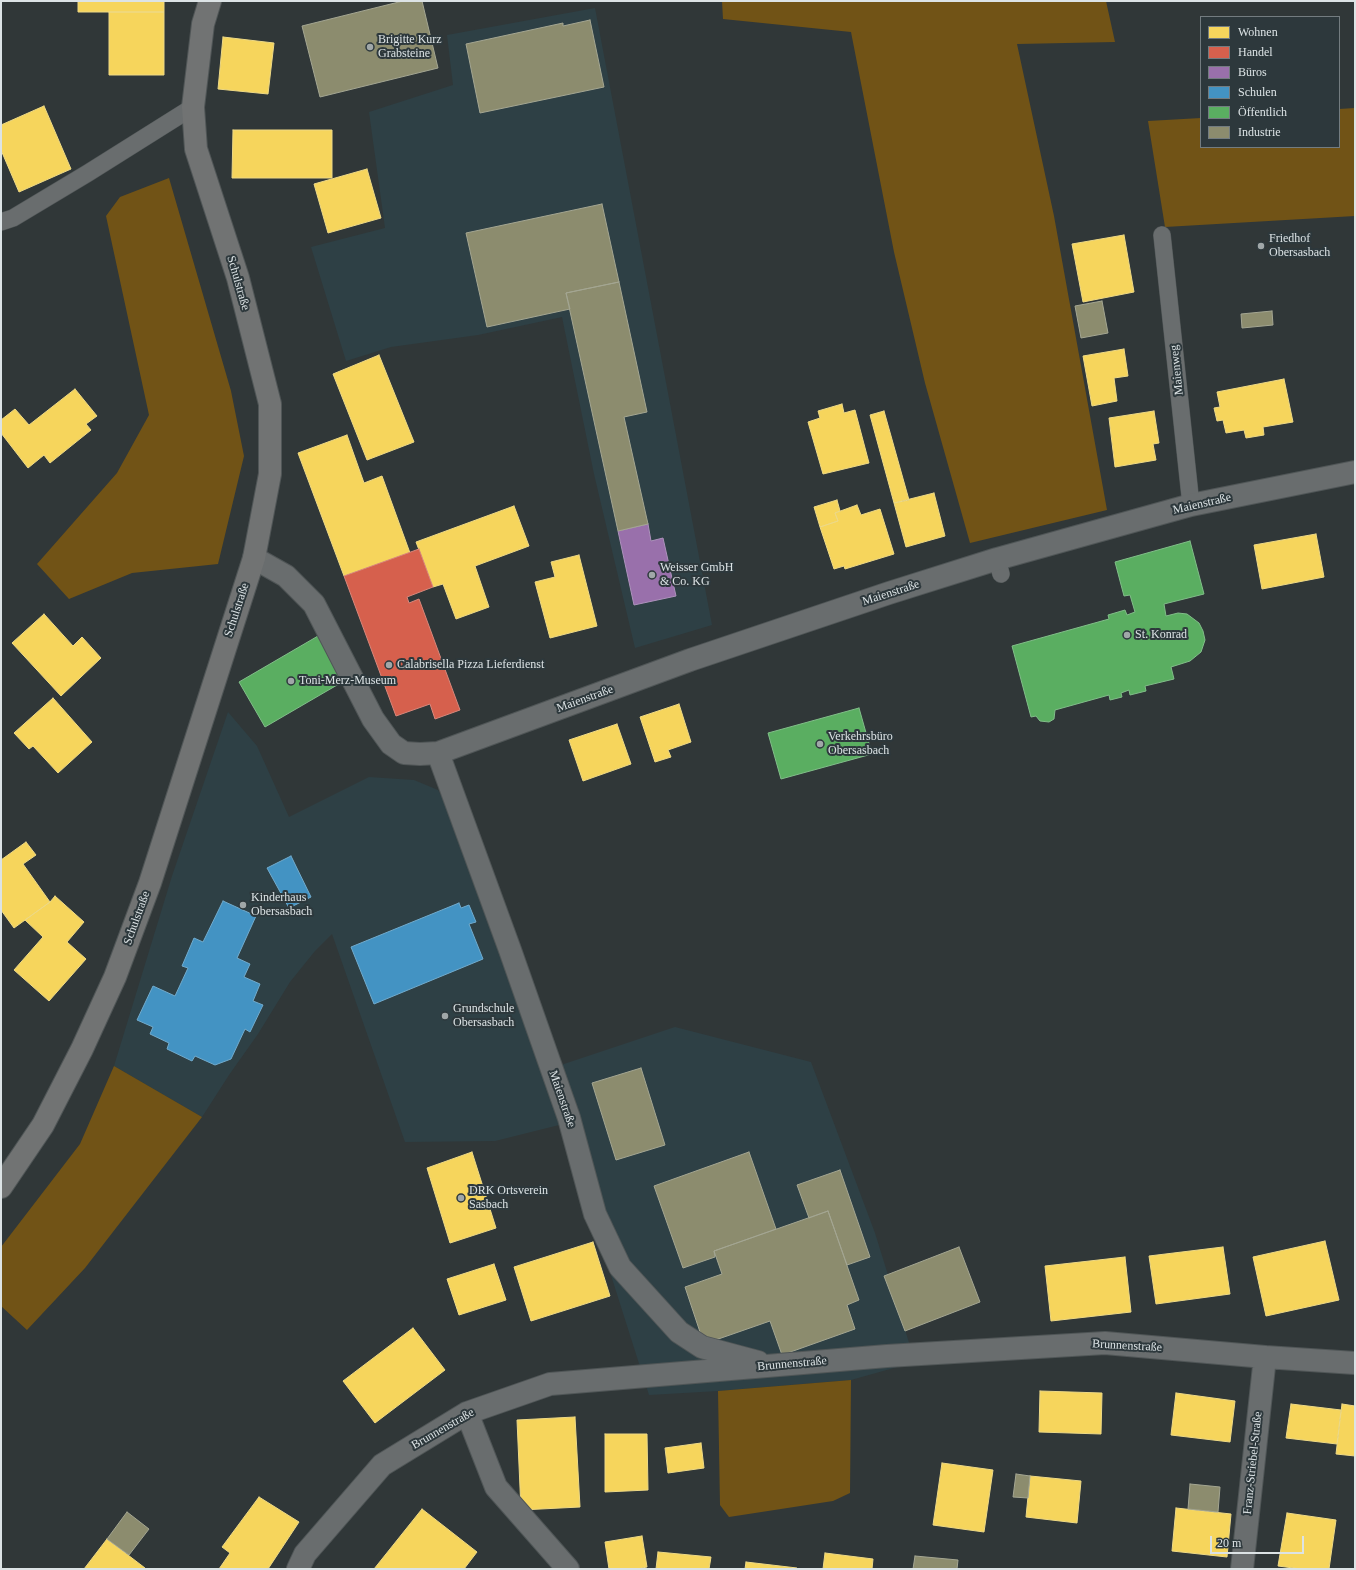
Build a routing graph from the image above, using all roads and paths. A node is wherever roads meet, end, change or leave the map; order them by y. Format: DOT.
graph roads {
  1 [pos="210,1"];
  2 [pos="193,107"];
  3 [pos="1,222"];
  4 [pos="1162,234"];
  5 [pos="1355,472"];
  6 [pos="1191,505"];
  7 [pos="254,558"];
  8 [pos="438,753"];
  9 [pos="1,1187"];
  10 [pos="1265,1357"];
  11 [pos="1355,1363"];
  12 [pos="773,1366"];
  13 [pos="467,1413"];
  14 [pos="298,1569"];
  15 [pos="568,1569"];
  16 [pos="1242,1569"];
  1 -- 2 [label="main road, Schulstraße"];
  2 -- 3 [label="lane"];
  2 -- 7 [label="main road, Schulstraße"];
  4 -- 6 [label="lane, Maienweg"];
  5 -- 6 [label="street, Maienstraße"];
  6 -- 8 [label="street, Maienstraße"];
  7 -- 8 [label="street, Maienstraße"];
  7 -- 9 [label="main road, Schulstraße"];
  8 -- 12 [label="street, Maienstraße"];
  10 -- 11 [label="street, Brunnenstraße"];
  10 -- 12 [label="street, Brunnenstraße"];
  10 -- 16 [label="street, Franz-Striebel-Straße"];
  12 -- 13 [label="street, Brunnenstraße"];
  13 -- 14 [label="street, Brunnenstraße"];
  13 -- 15 [label="street"];
}
